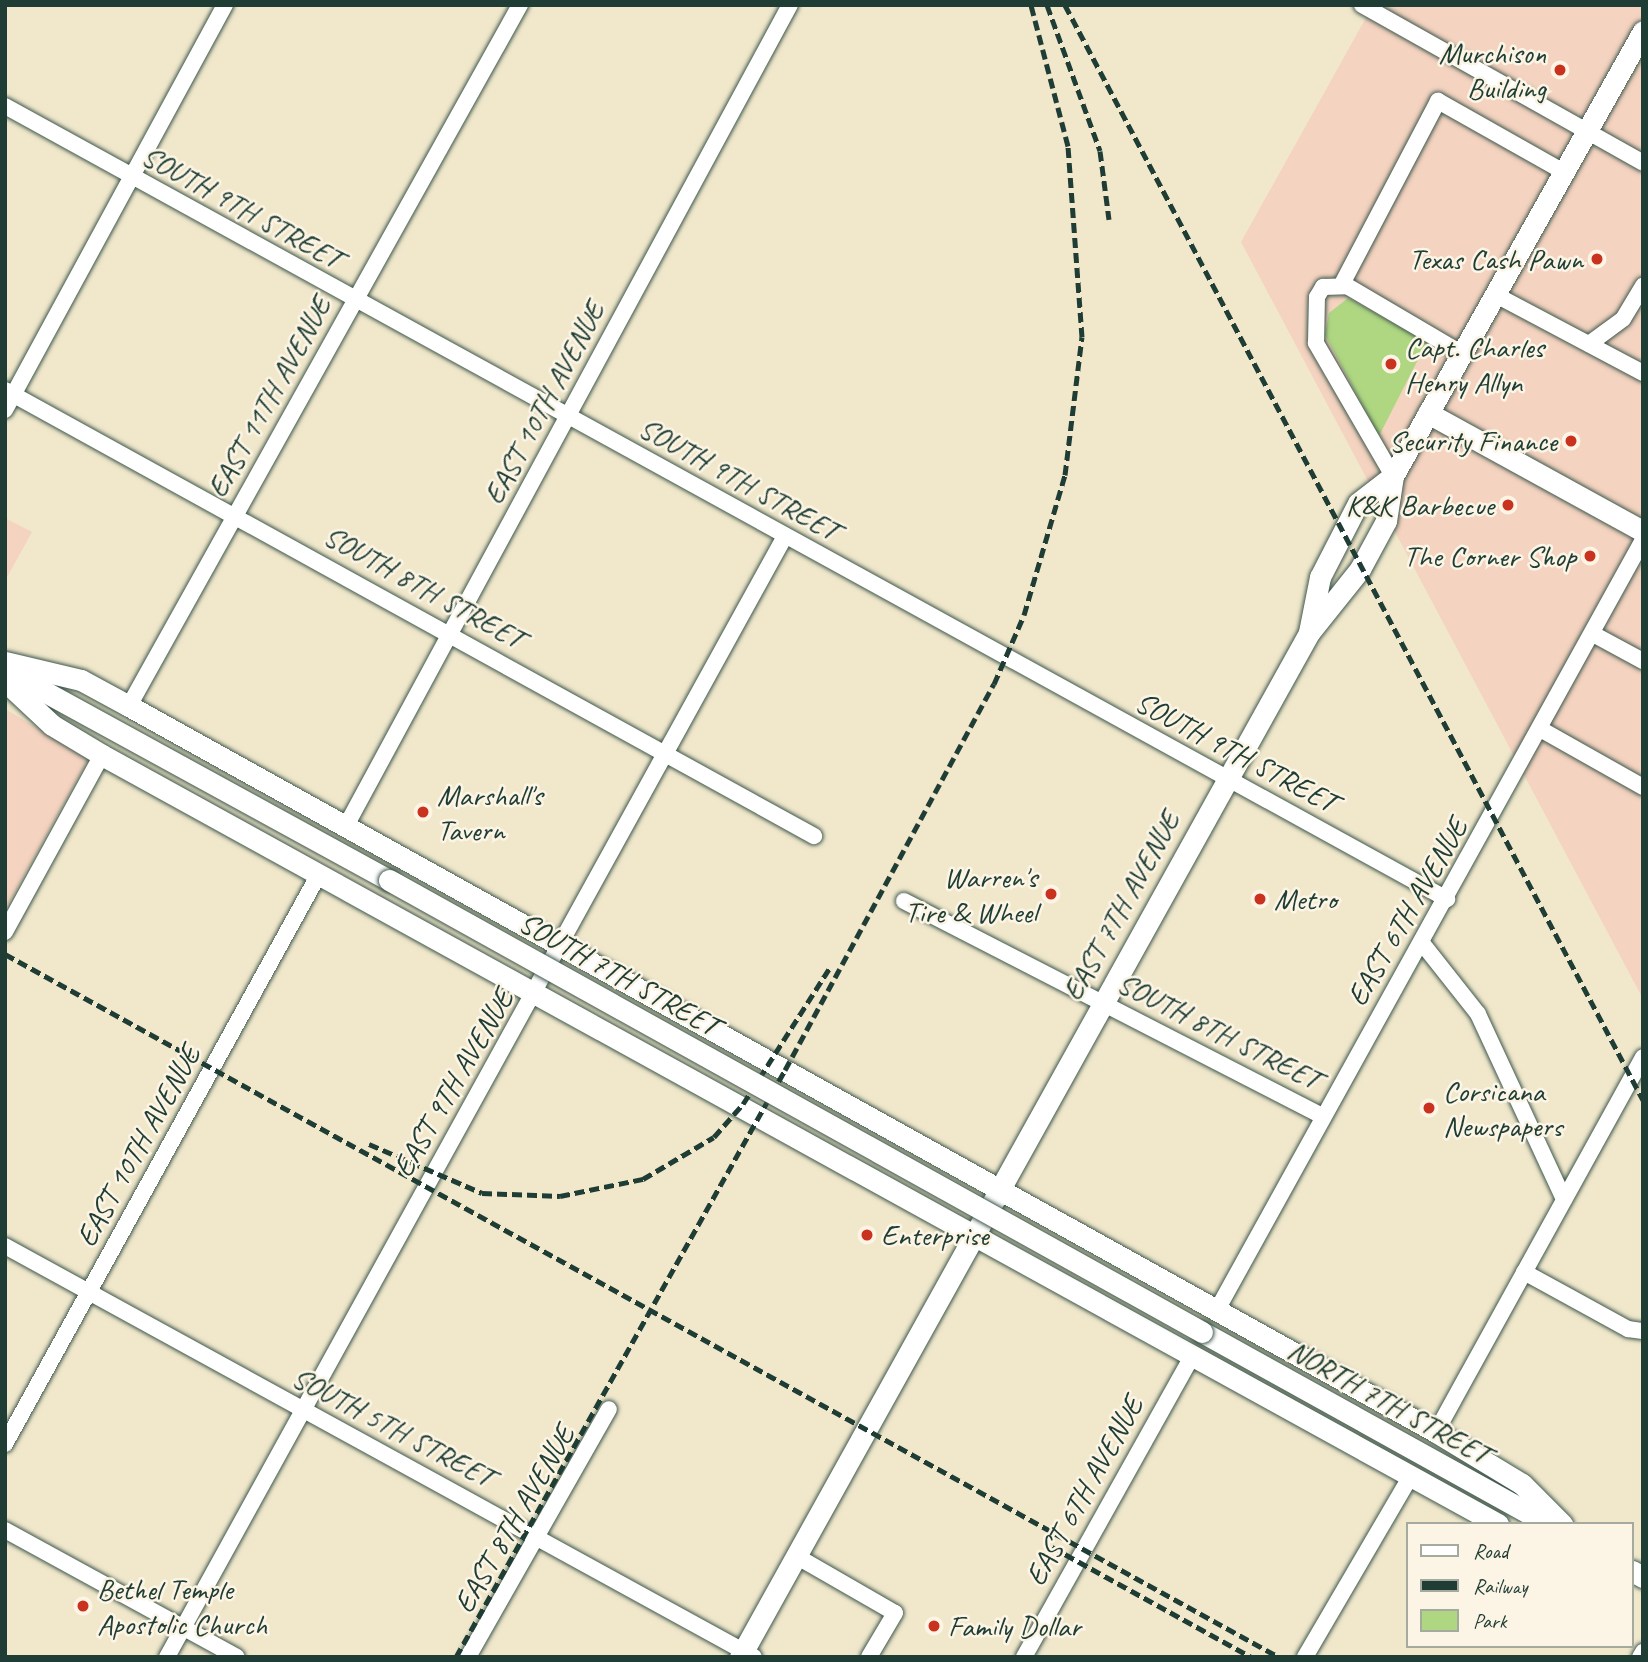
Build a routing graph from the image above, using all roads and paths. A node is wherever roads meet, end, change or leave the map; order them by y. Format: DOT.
graph roads {
  1 [pos="225,5"];
  2 [pos="520,5"];
  3 [pos="790,5"];
  4 [pos="1362,5"];
  5 [pos="1643,31"];
  6 [pos="5,106"];
  7 [pos="1587,132"];
  8 [pos="1643,163"];
  9 [pos="1564,172"];
  10 [pos="132,177"];
  11 [pos="1342,284"];
  12 [pos="1643,286"];
  13 [pos="1494,294"];
  14 [pos="354,302"];
  15 [pos="1589,344"];
  16 [pos="1461,353"];
  17 [pos="1643,373"];
  18 [pos="10,392"];
  19 [pos="5,410"];
  20 [pos="1428,413"];
  21 [pos="570,418"];
  22 [pos="1393,477"];
  23 [pos="235,514"];
  24 [pos="1643,531"];
  25 [pos="785,536"];
  26 [pos="1643,540"];
  27 [pos="1308,633"];
  28 [pos="452,634"];
  29 [pos="1593,634"];
  30 [pos="1643,661"];
  31 [pos="5,662"];
  32 [pos="5,670"];
  33 [pos="5,681"];
  34 [pos="129,706"];
  35 [pos="1542,730"];
  36 [pos="102,755"];
  37 [pos="666,757"];
  38 [pos="1228,778"];
  39 [pos="1643,787"];
  40 [pos="346,826"];
  41 [pos="814,836"];
  42 [pos="319,874"];
  43 [pos="1447,899"];
  44 [pos="904,901"];
  45 [pos="5,932"];
  46 [pos="1422,943"];
  47 [pos="562,946"];
  48 [pos="537,993"];
  49 [pos="1101,1002"];
  50 [pos="1643,1058"];
  51 [pos="1321,1115"];
  52 [pos="999,1189"];
  53 [pos="1564,1199"];
  54 [pos="975,1232"];
  55 [pos="5,1246"];
  56 [pos="1524,1272"];
  57 [pos="88,1295"];
  58 [pos="1217,1310"];
  59 [pos="1643,1331"];
  60 [pos="1202,1332"];
  61 [pos="1193,1354"];
  62 [pos="609,1409"];
  63 [pos="304,1410"];
  64 [pos="1436,1432"];
  65 [pos="5,1444"];
  66 [pos="1410,1476"];
  67 [pos="1494,1522"];
  68 [pos="1544,1522"];
  69 [pos="1560,1522"];
  70 [pos="5,1530"];
  71 [pos="537,1536"];
  72 [pos="796,1556"];
  73 [pos="183,1628"];
  74 [pos="1643,1652"];
  75 [pos="746,1655"];
  76 [pos="167,1657"];
  77 [pos="237,1657"];
  78 [pos="468,1657"];
  79 [pos="870,1657"];
  80 [pos="1024,1657"];
  81 [pos="1305,1657"];
  82 [pos="1640,1657"];
  1 -- 10 [label="street"];
  2 -- 14 [label="street, EAST 11TH AVENUE"];
  3 -- 21 [label="street, EAST 10TH AVENUE"];
  4 -- 7 [label="street"];
  5 -- 7 [label="main road, EAST 7TH AVENUE"];
  6 -- 10 [label="street, SOUTH 9TH STREET"];
  7 -- 8 [label="street"];
  7 -- 9 [label="main road, EAST 7TH AVENUE"];
  9 -- 11 [label="street"];
  9 -- 13 [label="main road, EAST 7TH AVENUE"];
  10 -- 14 [label="street, SOUTH 9TH STREET"];
  10 -- 18 [label="street"];
  11 -- 16 [label="street"];
  11 -- 22 [label="street"];
  12 -- 15 [label="street"];
  13 -- 15 [label="street"];
  13 -- 16 [label="main road, EAST 7TH AVENUE"];
  14 -- 21 [label="street, SOUTH 9TH STREET"];
  14 -- 23 [label="street, EAST 11TH AVENUE"];
  15 -- 17 [label="street"];
  16 -- 20 [label="main road, EAST 7TH AVENUE"];
  18 -- 19 [label="street"];
  18 -- 23 [label="street, SOUTH 8TH STREET"];
  20 -- 22 [label="main road, EAST 7TH AVENUE"];
  20 -- 24 [label="main road"];
  21 -- 25 [label="street, SOUTH 9TH STREET"];
  21 -- 28 [label="street, EAST 10TH AVENUE"];
  22 -- 27 [label="main road, EAST 7TH AVENUE"];
  22 -- 27 [label="main road, EAST 7TH AVENUE"];
  23 -- 28 [label="street, SOUTH 8TH STREET"];
  23 -- 34 [label="street, EAST 11TH AVENUE"];
  25 -- 37 [label="street, EAST 9TH AVENUE"];
  25 -- 38 [label="street, SOUTH 9TH STREET"];
  26 -- 29 [label="street, EAST 6TH AVENUE"];
  27 -- 38 [label="main road, EAST 7TH AVENUE"];
  28 -- 37 [label="street, SOUTH 8TH STREET"];
  28 -- 40 [label="street, EAST 10TH AVENUE"];
  29 -- 30 [label="street"];
  29 -- 35 [label="street, EAST 6TH AVENUE"];
  31 -- 34 [label="main road"];
  32 -- 60 [label="main road, SOUTH 7TH STREET, bridge"];
  33 -- 36 [label="main road"];
  34 -- 40 [label="main road"];
  35 -- 39 [label="street"];
  35 -- 43 [label="street, EAST 6TH AVENUE"];
  36 -- 42 [label="main road"];
  36 -- 45 [label="street"];
  37 -- 41 [label="street, SOUTH 8TH STREET"];
  37 -- 47 [label="street, EAST 9TH AVENUE"];
  38 -- 43 [label="street, SOUTH 9TH STREET"];
  38 -- 49 [label="main road, EAST 7TH AVENUE"];
  40 -- 47 [label="main road"];
  42 -- 48 [label="main road"];
  42 -- 57 [label="street, EAST 10TH AVENUE"];
  43 -- 46 [label="street, EAST 6TH AVENUE"];
  44 -- 49 [label="street, SOUTH 8TH STREET"];
  46 -- 51 [label="street, EAST 6TH AVENUE"];
  46 -- 53 [label="street"];
  47 -- 48 [label="street, EAST 9TH AVENUE"];
  47 -- 52 [label="main road"];
  48 -- 54 [label="main road"];
  48 -- 63 [label="street, EAST 9TH AVENUE"];
  49 -- 51 [label="street, SOUTH 8TH STREET"];
  49 -- 52 [label="main road, EAST 7TH AVENUE"];
  50 -- 53 [label="street"];
  51 -- 58 [label="street, EAST 6TH AVENUE"];
  52 -- 54 [label="main road, EAST 7TH AVENUE"];
  52 -- 58 [label="main road"];
  53 -- 56 [label="street"];
  54 -- 61 [label="main road"];
  54 -- 72 [label="main road, EAST 7TH AVENUE"];
  55 -- 57 [label="street, SOUTH 5TH STREET"];
  56 -- 59 [label="street"];
  56 -- 64 [label="street"];
  57 -- 63 [label="street, SOUTH 5TH STREET"];
  57 -- 65 [label="street, EAST 10TH AVENUE"];
  58 -- 64 [label="main road"];
  60 -- 68 [label="main road, NORTH 7TH STREET"];
  61 -- 66 [label="main road"];
  61 -- 80 [label="street, EAST 6TH AVENUE"];
  62 -- 71 [label="street, EAST 8TH AVENUE"];
  63 -- 71 [label="street, SOUTH 5TH STREET"];
  63 -- 73 [label="street, EAST 9TH AVENUE"];
  64 -- 69 [label="main road"];
  66 -- 67 [label="main road"];
  66 -- 81 [label="street"];
  70 -- 73 [label="street"];
  71 -- 75 [label="street, SOUTH 5TH STREET"];
  71 -- 78 [label="street, EAST 8TH AVENUE"];
  72 -- 75 [label="main road, EAST 7TH AVENUE"];
  72 -- 79 [label="street"];
  73 -- 76 [label="street, EAST 9TH AVENUE"];
  73 -- 77 [label="street"];
  74 -- 82 [label="street"];
}
